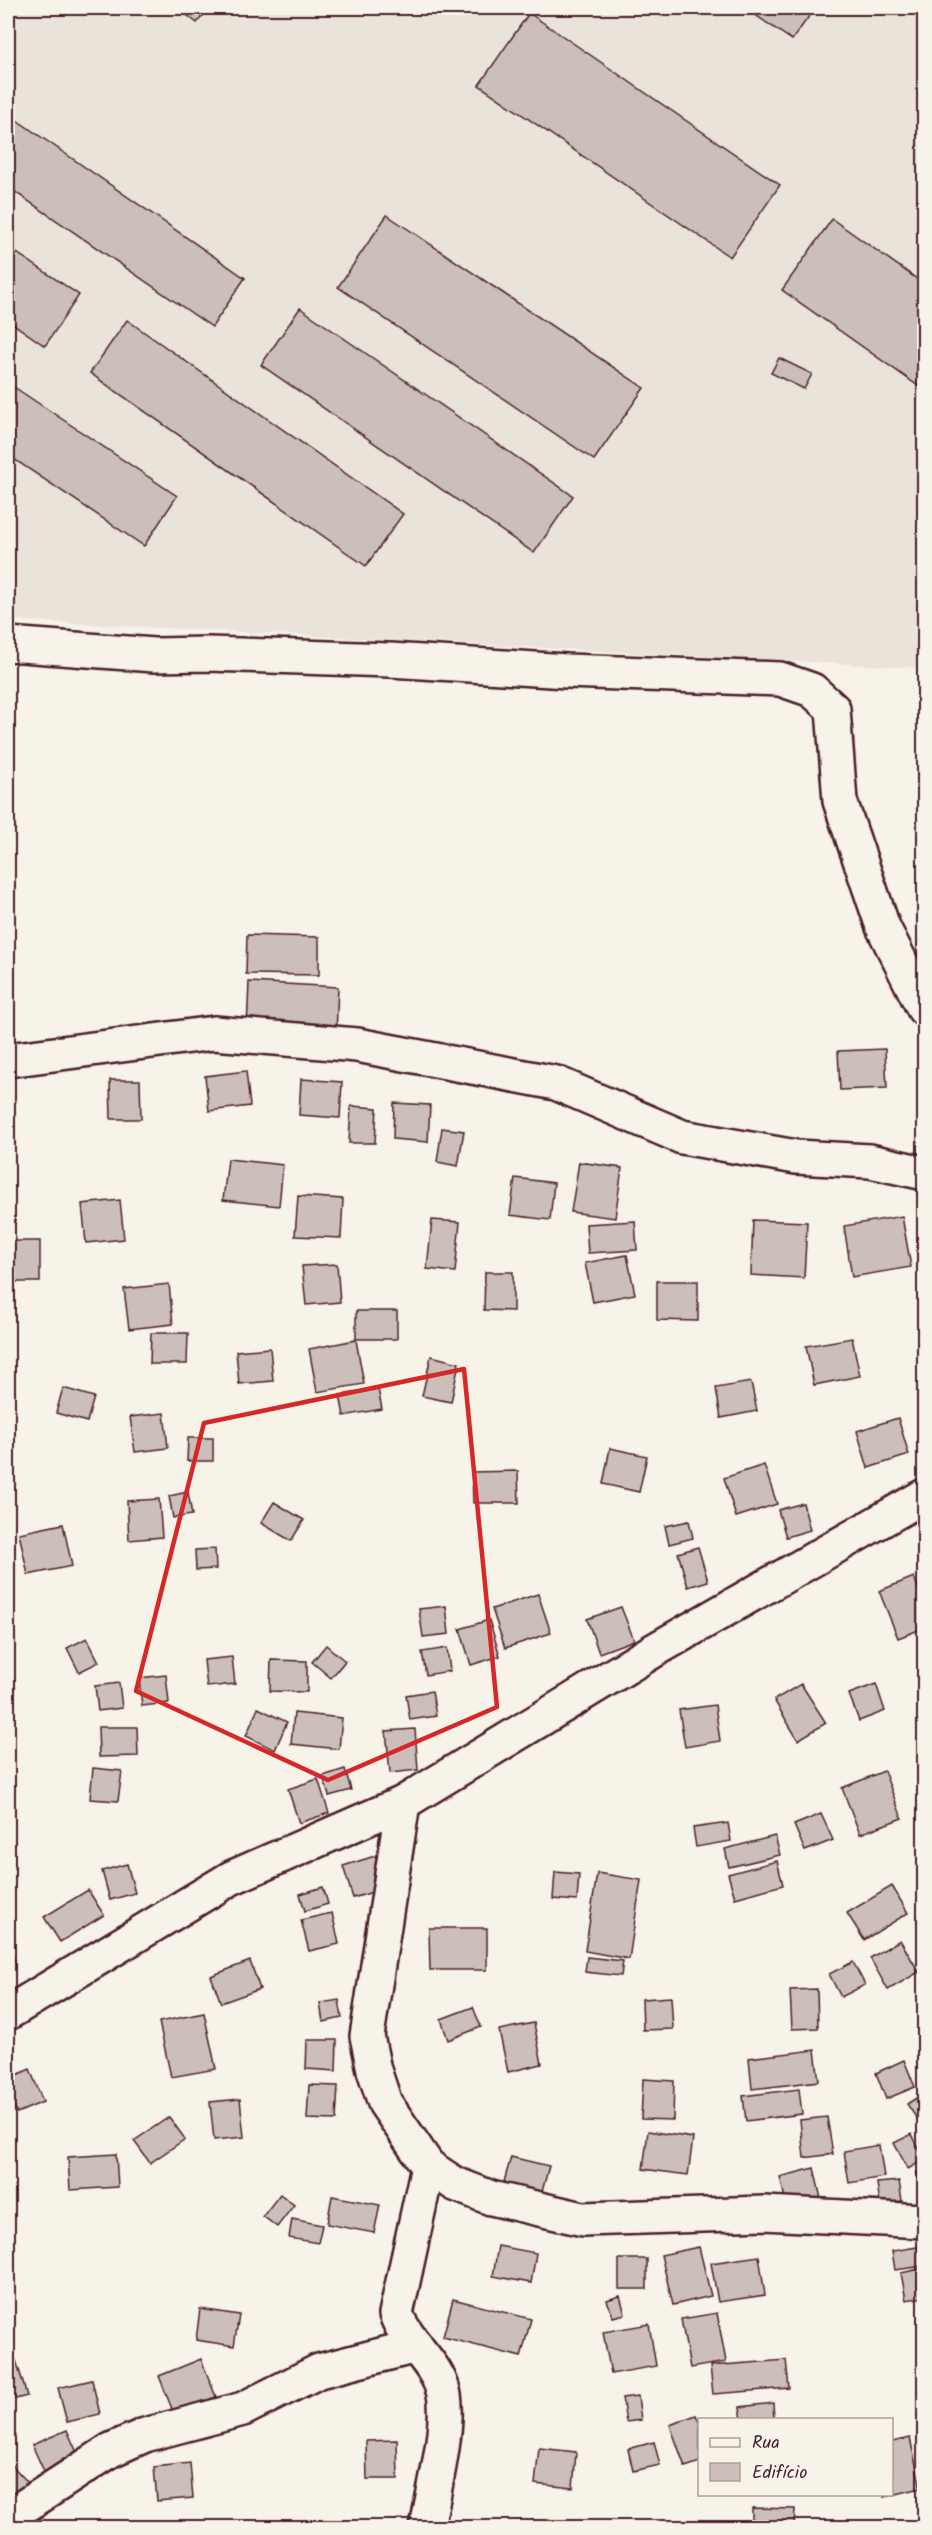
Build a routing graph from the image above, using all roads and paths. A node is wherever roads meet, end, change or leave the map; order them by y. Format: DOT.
graph roads {
  1 [pos="8,644"];
  2 [pos="924,1009"];
  3 [pos="8,1060"];
  4 [pos="924,1173"];
  5 [pos="924,1496"];
  6 [pos="403,1803"];
  7 [pos="8,2013"];
  8 [pos="428,2166"];
  9 [pos="924,2221"];
  10 [pos="416,2346"];
  11 [pos="8,2517"];
  12 [pos="427,2528"];
  1 -- 2 [label="street"];
  3 -- 4 [label="street"];
  5 -- 6 [label="street"];
  6 -- 7 [label="street"];
  6 -- 8 [label="street"];
  8 -- 9 [label="street"];
  8 -- 10 [label="street"];
  10 -- 11 [label="street"];
  10 -- 12 [label="street"];
}
